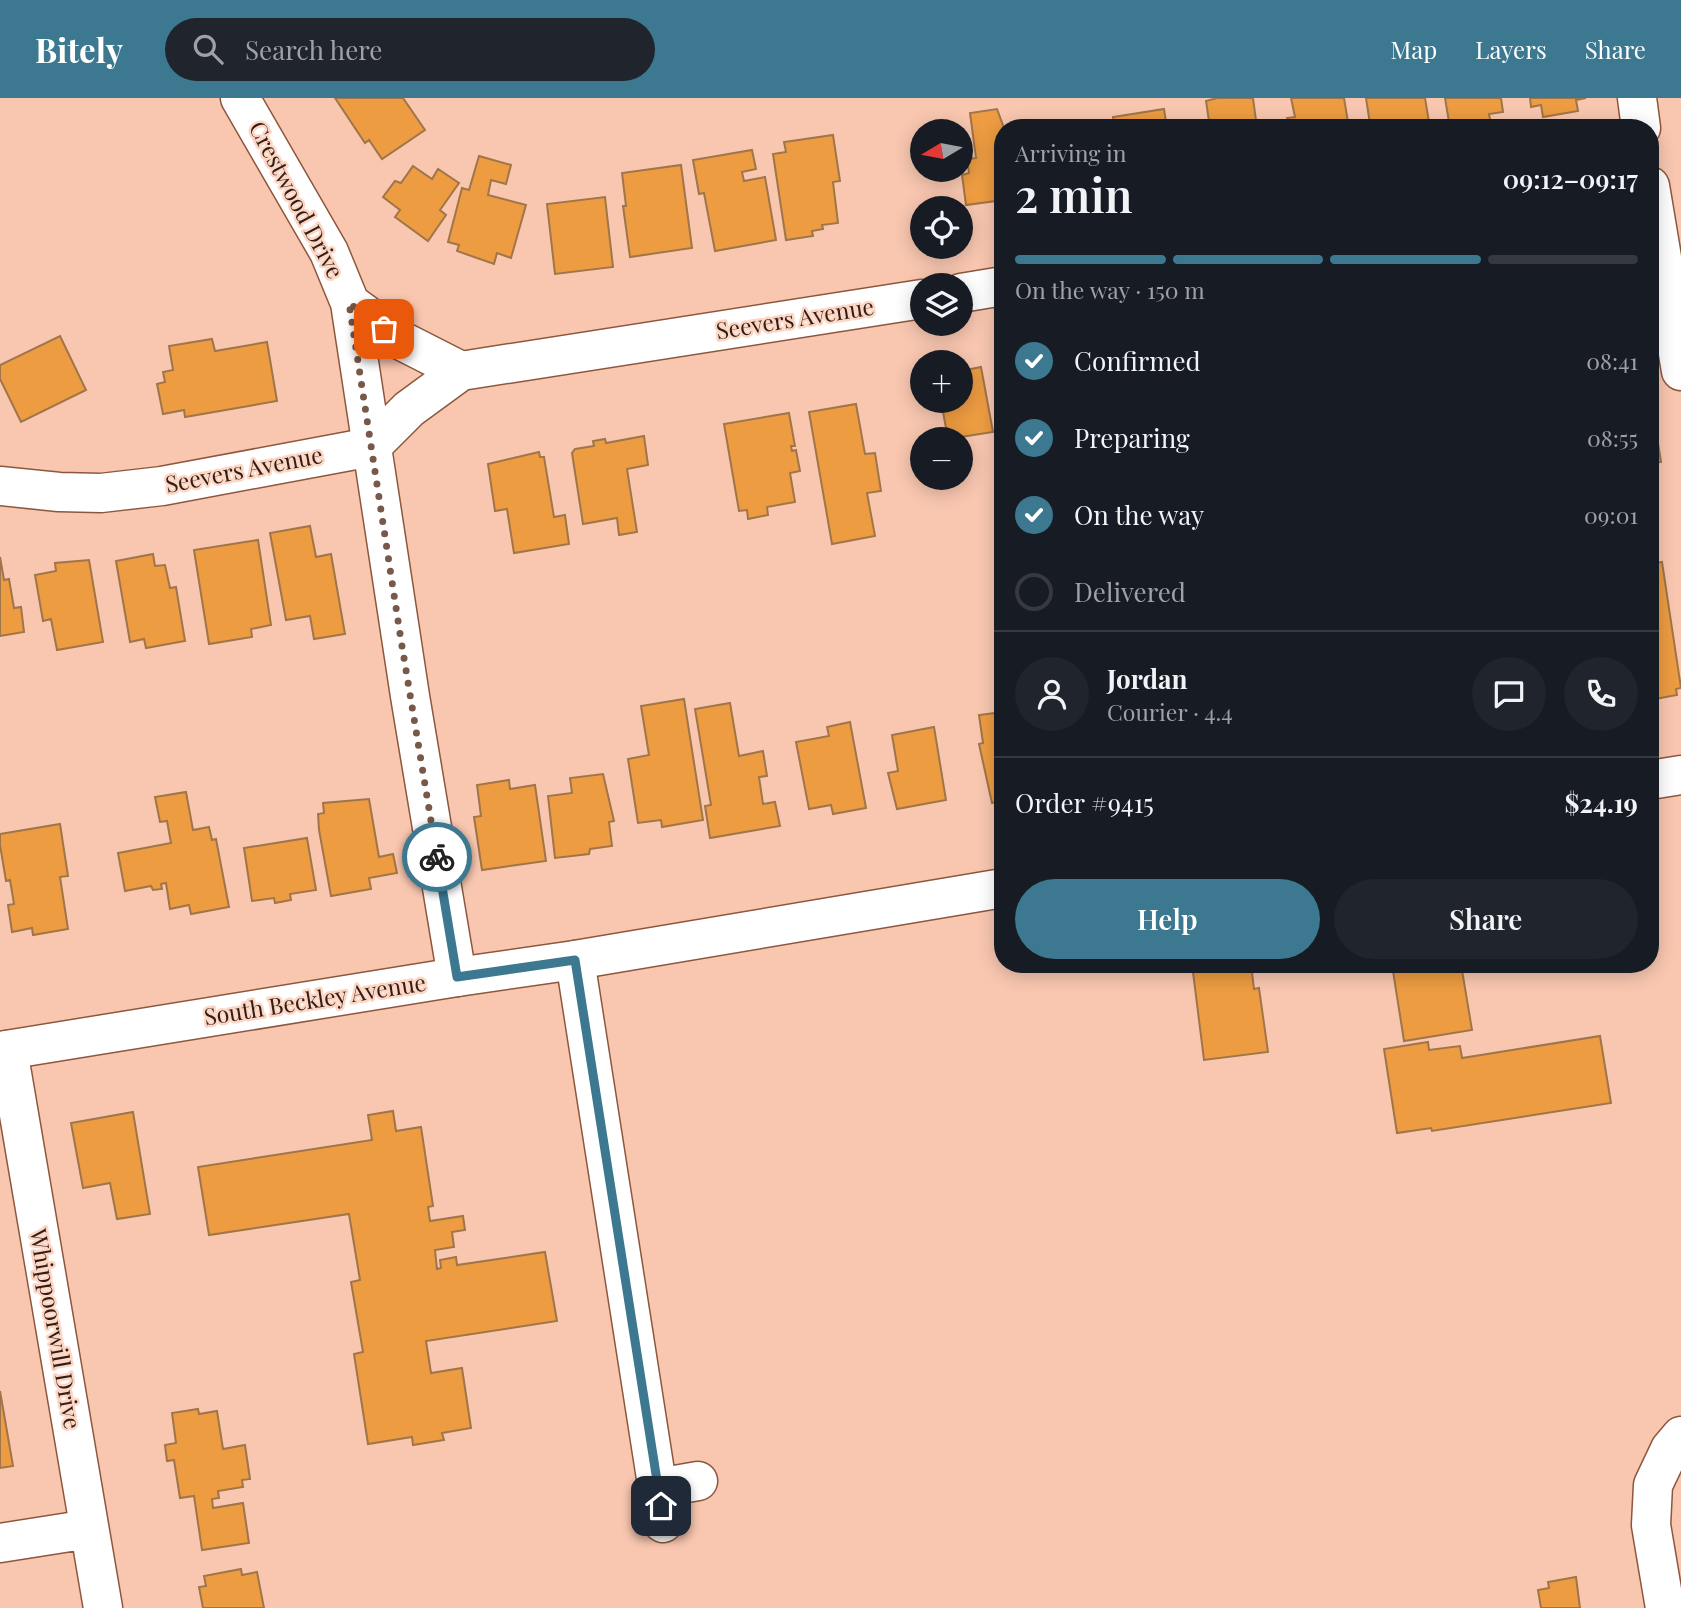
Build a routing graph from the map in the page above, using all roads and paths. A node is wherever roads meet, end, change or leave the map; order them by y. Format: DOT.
graph roads {
  1 [pos="240,98"];
  2 [pos="1637,98"];
  3 [pos="1640,119"];
  4 [pos="1681,181"];
  5 [pos="1659,185"];
  6 [pos="1659,240"];
  7 [pos="994,288"];
  8 [pos="973,291"];
  9 [pos="910,301"];
  10 [pos="349,303"];
  11 [pos="461,371"];
  12 [pos="1681,371"];
  13 [pos="371,447"];
  14 [pos="0,486"];
  15 [pos="1681,775"];
  16 [pos="1659,779"];
  17 [pos="994,890"];
  18 [pos="575,960"];
  19 [pos="457,977"];
  20 [pos="4,1050"];
  21 [pos="1681,1436"];
  22 [pos="698,1481"];
  23 [pos="89,1529"];
  24 [pos="0,1544"];
  25 [pos="103,1608"];
  26 [pos="1665,1608"];
  1 -- 10 [label="street, Crestwood Drive"];
  2 -- 3 [label="street"];
  4 -- 5 [label="street"];
  6 -- 12 [label="street"];
  7 -- 8 [label="street"];
  9 -- 11 [label="street, Seevers Avenue"];
  10 -- 11 [label="street, Crestwood Drive"];
  10 -- 13 [label="street, Crestwood Drive"];
  11 -- 13 [label="street, Seevers Avenue"];
  13 -- 14 [label="street, Seevers Avenue"];
  13 -- 19 [label="street, Crestwood Drive"];
  15 -- 16 [label="street"];
  17 -- 18 [label="street, South Beckley Avenue"];
  18 -- 19 [label="street, South Beckley Avenue"];
  18 -- 22 [label="street"];
  19 -- 20 [label="street, South Beckley Avenue"];
  20 -- 23 [label="street, Whippoorwill Drive"];
  21 -- 26 [label="street"];
  23 -- 24 [label="street"];
  23 -- 25 [label="street, Whippoorwill Drive"];
}
